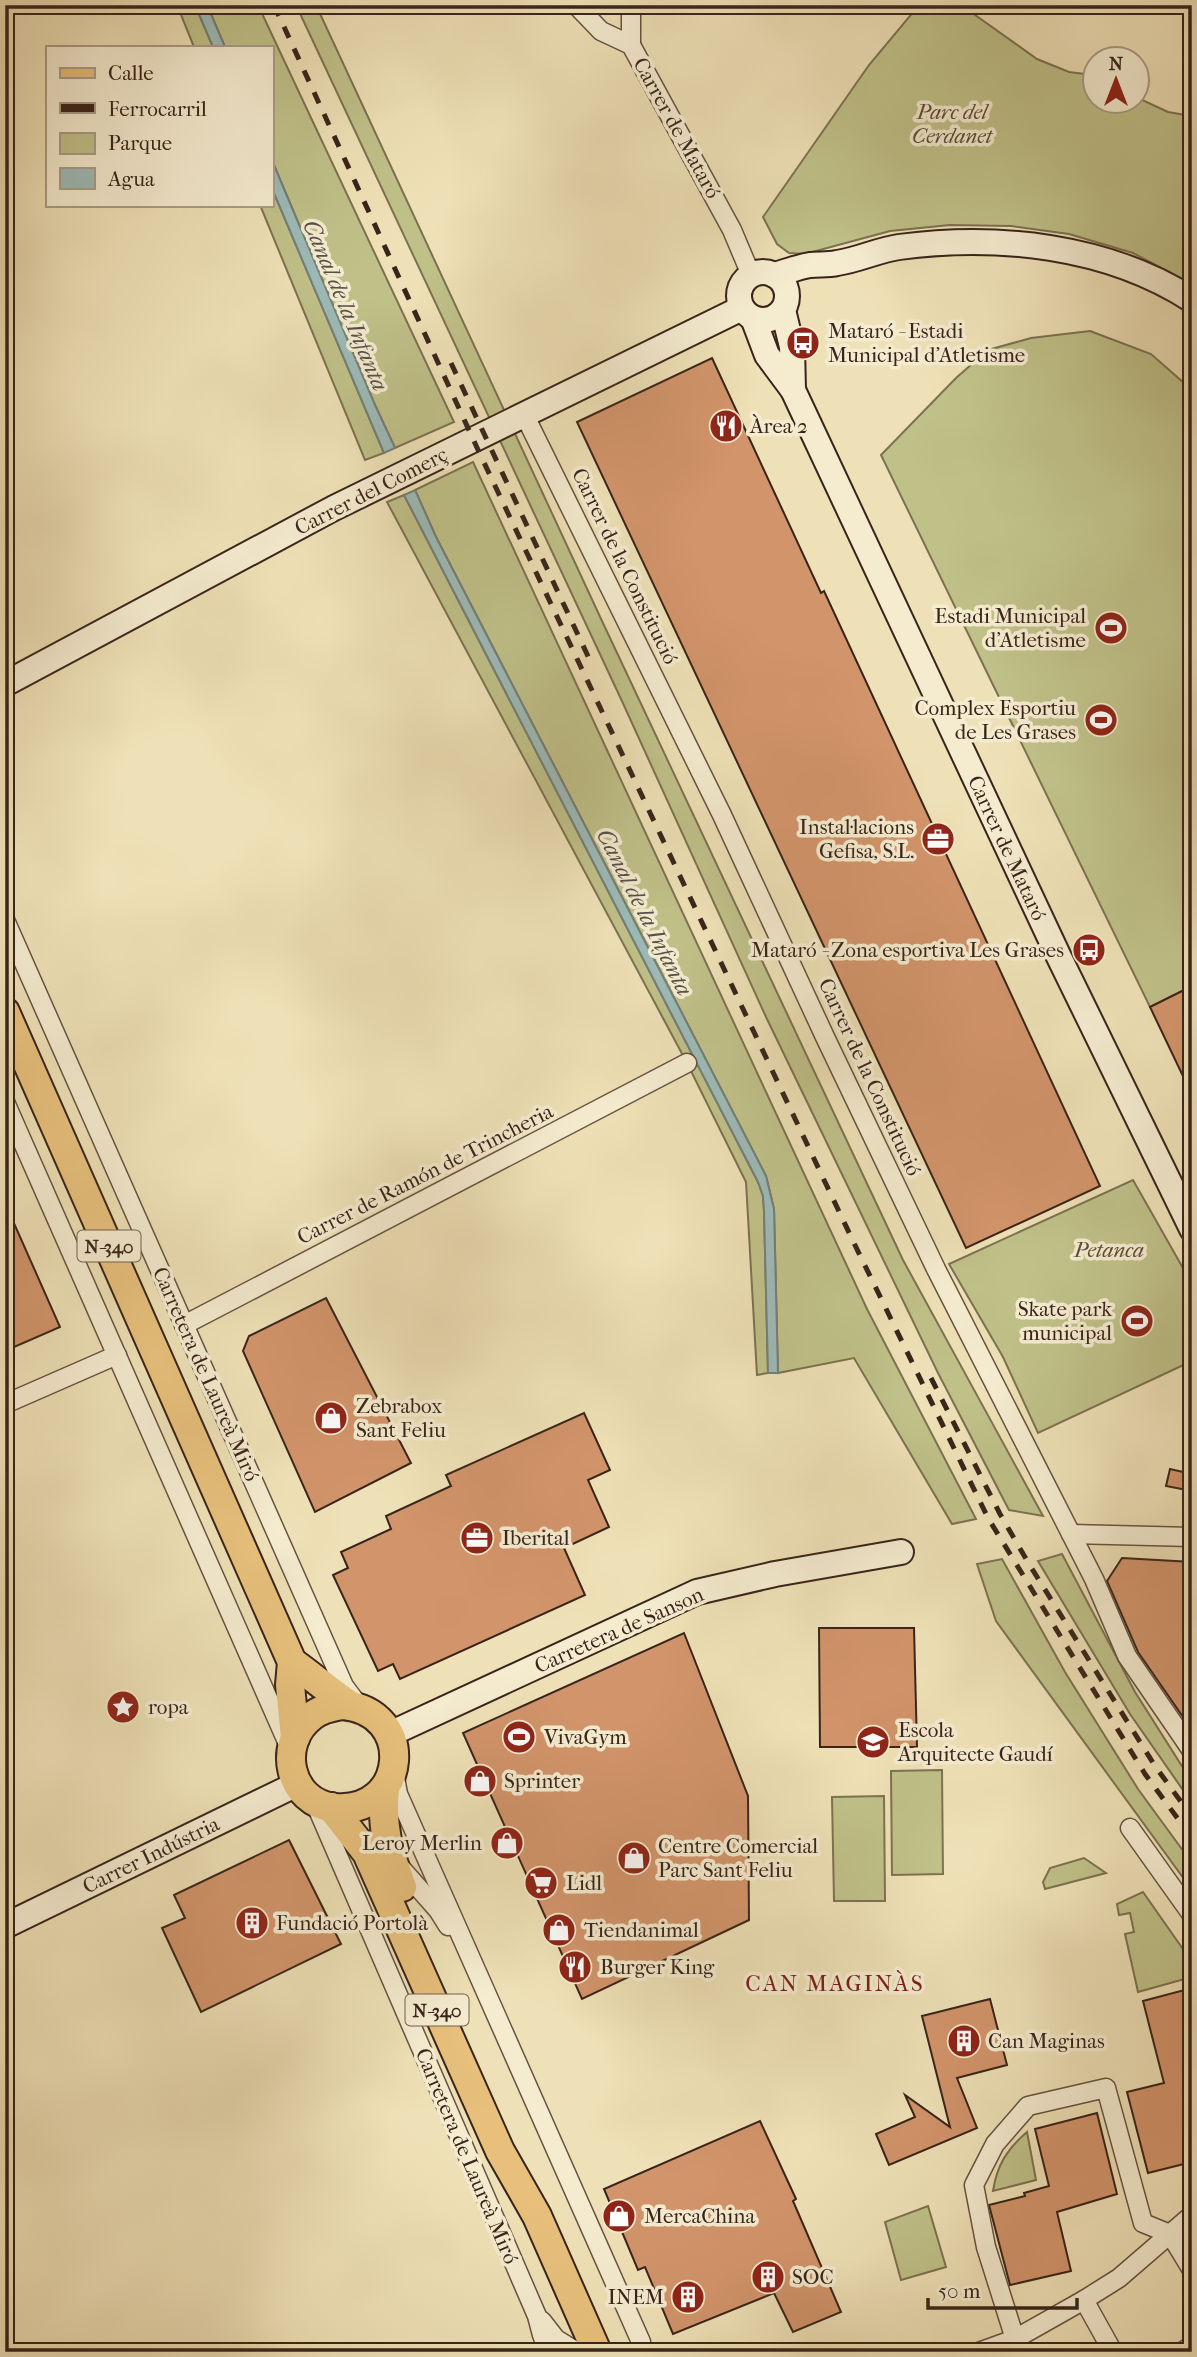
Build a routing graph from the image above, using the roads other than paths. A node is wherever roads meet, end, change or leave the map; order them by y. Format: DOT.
graph roads {
  1 [pos="576,5"];
  2 [pos="631,5"];
  3 [pos="631,45"];
  4 [pos="774,289"];
  5 [pos="1192,300"];
  6 [pos="747,313"];
  7 [pos="793,390"];
  8 [pos="524,414"];
  9 [pos="5,684"];
  10 [pos="5,920"];
  11 [pos="5,1012"];
  12 [pos="687,1063"];
  13 [pos="5,1102"];
  14 [pos="1192,1228"];
  15 [pos="184,1325"];
  16 [pos="117,1355"];
  17 [pos="5,1404"];
  18 [pos="1071,1534"];
  19 [pos="1192,1537"];
  20 [pos="901,1552"];
  21 [pos="292,1662"];
  22 [pos="357,1708"];
  23 [pos="390,1734"];
  24 [pos="293,1745"];
  25 [pos="1192,1751"];
  26 [pos="389,1778"];
  27 [pos="314,1798"];
  28 [pos="1130,1828"];
  29 [pos="388,1853"];
  30 [pos="1192,1914"];
  31 [pos="5,1926"];
  32 [pos="482,1983"];
  33 [pos="1192,2215"];
  34 [pos="537,2216"];
  35 [pos="1170,2234"];
  36 [pos="1192,2270"];
  37 [pos="1084,2300"];
  38 [pos="537,2316"];
  39 [pos="1015,2339"];
  40 [pos="1192,2345"];
  41 [pos="987,2351"];
  42 [pos="549,2352"];
  43 [pos="577,2352"];
  44 [pos="597,2352"];
  45 [pos="641,2352"];
  46 [pos="1113,2352"];
  47 [pos="1182,2352"];
  1 -- 3 [label="street, Carrer de Mataró"];
  2 -- 3 [label="street"];
  3 -- 4 [label="street, Carrer de Mataró"];
  4 -- 5 [label="street"];
  4 -- 6 [label="street, Carrer del Comerç"];
  4 -- 6 [label="street"];
  4 -- 7 [label="street, Carrer de Mataró"];
  6 -- 7 [label="street, Carrer de Mataró"];
  6 -- 8 [label="street, Carrer del Comerç"];
  7 -- 14 [label="street, Carrer de Mataró"];
  8 -- 9 [label="street, Carrer del Comerç"];
  8 -- 18 [label="street, Carrer de la Constitució"];
  10 -- 15 [label="street, Carretera de Laureà Miró"];
  11 -- 21 [label="main road, Carretera de Laureà Miró / N-340"];
  12 -- 15 [label="street, Carrer de Ramón de Trincheria"];
  13 -- 16 [label="street"];
  15 -- 22 [label="street, Carretera de Laureà Miró"];
  16 -- 17 [label="street"];
  16 -- 24 [label="street"];
  18 -- 19 [label="street"];
  18 -- 25 [label="street, Carrer de la Constitució"];
  20 -- 23 [label="street, Carretera de Sanson"];
  21 -- 22 [label="main road, Carretera de Laureà Miró / N-340"];
  21 -- 24 [label="main road, Carretera de Laureà Miró / N-340"];
  22 -- 23 [label="main road, N-340"];
  22 -- 24 [label="main road"];
  23 -- 26 [label="main road, N-340"];
  24 -- 27 [label="main road, N-340"];
  26 -- 27 [label="main road"];
  26 -- 29 [label="main road, Carretera de Laureà Miró / N-340"];
  26 -- 32 [label="street"];
  27 -- 31 [label="street, Carrer Indústria"];
  27 -- 34 [label="main road, Carretera de Laureà Miró / N-340"];
  27 -- 38 [label="street, Carretera de Laureà Miró"];
  28 -- 30 [label="street"];
  29 -- 32 [label="street"];
  29 -- 34 [label="main road, Carretera de Laureà Miró / N-340"];
  32 -- 45 [label="street"];
  33 -- 35 [label="street"];
  34 -- 44 [label="main road, Carretera de Laureà Miró / N-340"];
  35 -- 36 [label="street"];
  35 -- 37 [label="street"];
  35 -- 39 [label="street"];
  37 -- 39 [label="street"];
  37 -- 46 [label="street"];
  38 -- 42 [label="street, Carretera de Laureà Miró"];
  38 -- 43 [label="street, Carretera de Laureà Miró"];
  39 -- 41 [label="street"];
  40 -- 47 [label="street"];
}
